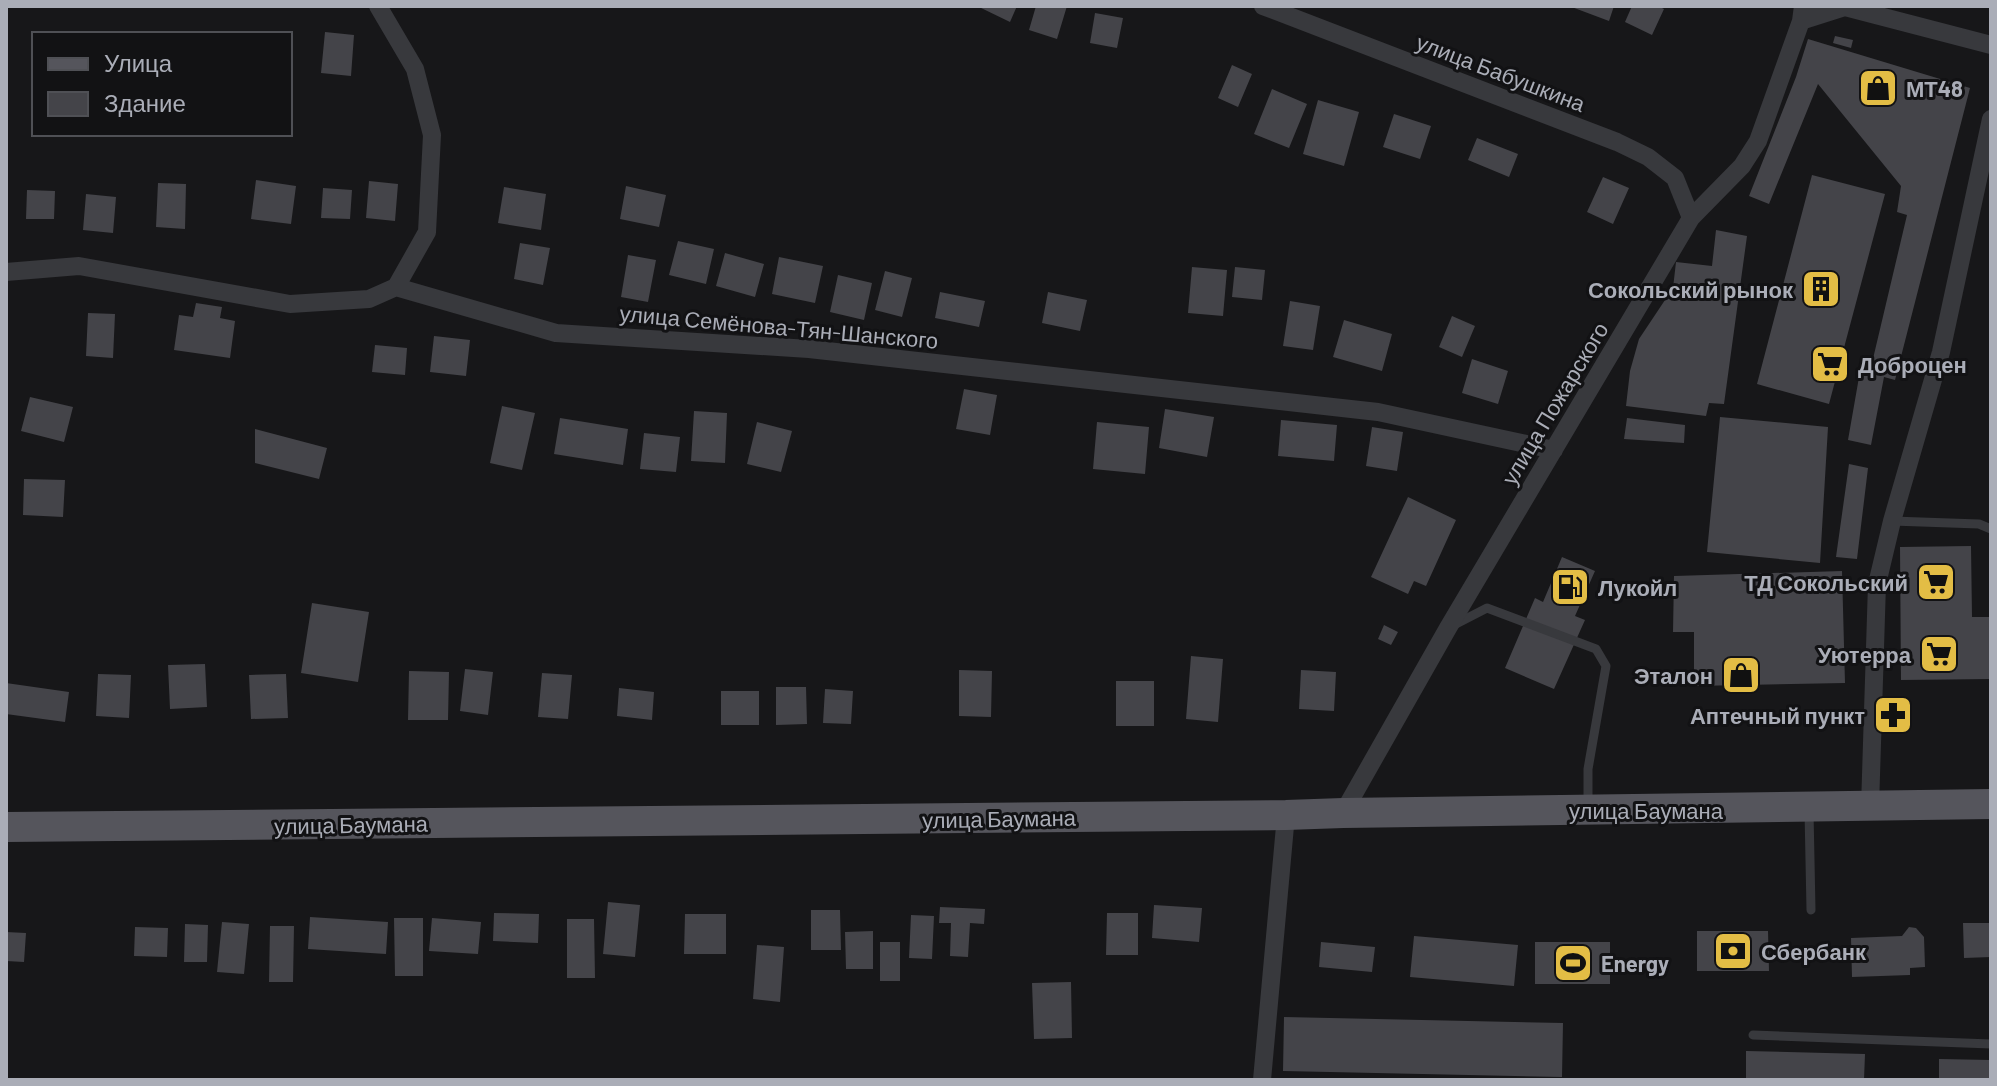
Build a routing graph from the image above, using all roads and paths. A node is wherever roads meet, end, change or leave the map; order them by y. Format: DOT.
graph roads {
  1 [pos="378,6"];
  2 [pos="1263,6"];
  3 [pos="1802,13"];
  4 [pos="1991,45"];
  5 [pos="1991,119"];
  6 [pos="1691,218"];
  7 [pos="6,272"];
  8 [pos="396,287"];
  9 [pos="1554,450"];
  10 [pos="1892,521"];
  11 [pos="1991,529"];
  12 [pos="1448,628"];
  13 [pos="1991,804"];
  14 [pos="1870,807"];
  15 [pos="1809,808"];
  16 [pos="1588,810"];
  17 [pos="1343,813"];
  18 [pos="1286,815"];
  19 [pos="6,827"];
  20 [pos="1811,910"];
  21 [pos="1753,1035"];
  22 [pos="1991,1044"];
  23 [pos="1262,1080"];
  1 -- 8 [label="street"];
  2 -- 6 [label="street, улица Бабушкина"];
  3 -- 4 [label="street"];
  3 -- 6 [label="street, улица Пожарского"];
  5 -- 10 [label="street"];
  6 -- 9 [label="street, улица Пожарского"];
  7 -- 8 [label="street"];
  8 -- 9 [label="street, улица Семёнова-Тян-Шанского"];
  9 -- 12 [label="street, улица Пожарского"];
  10 -- 11 [label="lane"];
  10 -- 14 [label="street"];
  12 -- 16 [label="lane"];
  12 -- 17 [label="street, улица Пожарского"];
  13 -- 14 [label="main road, улица Баумана"];
  14 -- 15 [label="main road, улица Баумана"];
  15 -- 16 [label="main road, улица Баумана"];
  15 -- 20 [label="lane"];
  16 -- 17 [label="main road, улица Баумана"];
  17 -- 18 [label="main road, улица Баумана"];
  18 -- 19 [label="main road, улица Баумана"];
  18 -- 23 [label="street"];
  21 -- 22 [label="lane"];
}
